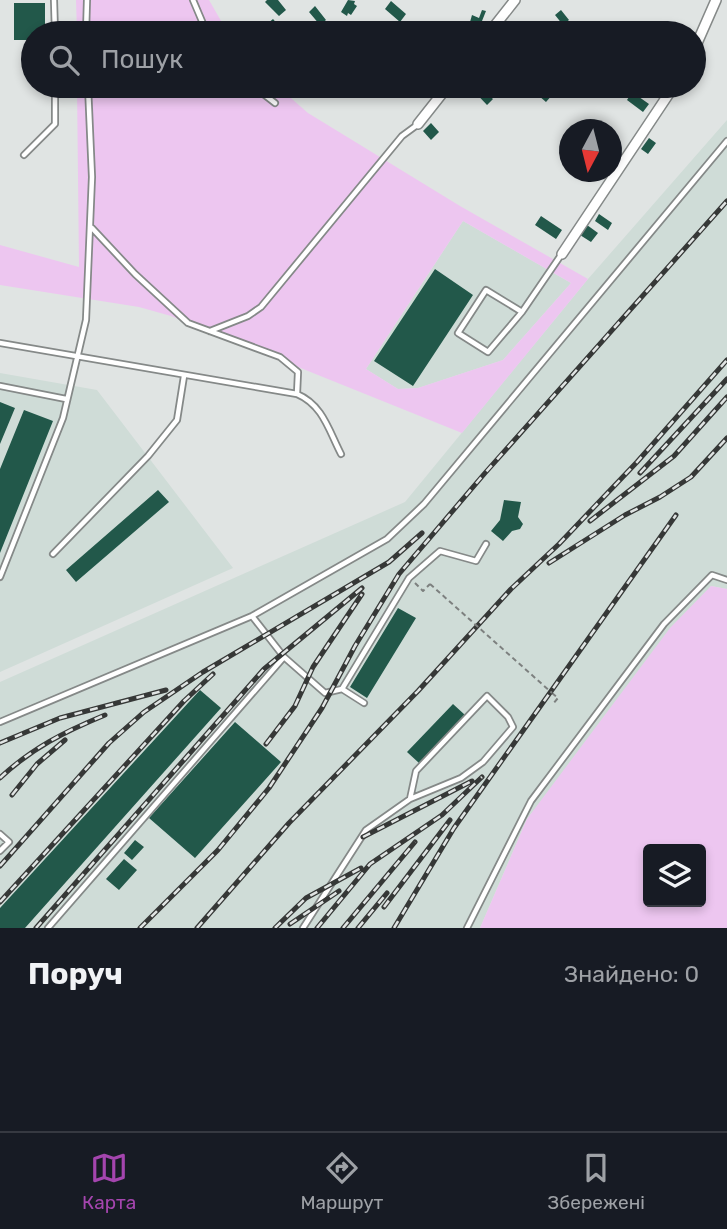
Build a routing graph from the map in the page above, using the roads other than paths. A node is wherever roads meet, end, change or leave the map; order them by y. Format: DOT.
graph roads {
  1 [pos="54,0"];
  2 [pos="87,0"];
  3 [pos="193,0"];
  4 [pos="515,0"];
  5 [pos="716,0"];
  6 [pos="55,21"];
  7 [pos="86,21"];
  8 [pos="201,21"];
  9 [pos="498,21"];
  10 [pos="706,23"];
  11 [pos="55,98"];
  12 [pos="89,98"];
  13 [pos="269,98"];
  14 [pos="439,98"];
  15 [pos="666,98"];
  16 [pos="275,103"];
  17 [pos="418,124"];
  18 [pos="727,141"];
  19 [pos="24,155"];
  20 [pos="91,227"];
  21 [pos="562,254"];
  22 [pos="522,312"];
  23 [pos="210,331"];
  24 [pos="0,343"];
  25 [pos="77,357"];
  26 [pos="184,376"];
  27 [pos="0,386"];
  28 [pos="297,394"];
  29 [pos="66,399"];
  30 [pos="341,454"];
  31 [pos="486,544"];
  32 [pos="53,554"];
  33 [pos="0,577"];
  34 [pos="727,580"];
  35 [pos="252,615"];
  36 [pos="284,657"];
  37 [pos="342,689"];
  38 [pos="364,703"];
  39 [pos="0,722"];
  40 [pos="410,799"];
  41 [pos="0,834"];
  42 [pos="0,851"];
  43 [pos="48,928"];
  44 [pos="303,928"];
  45 [pos="467,928"];
  1 -- 6 [label="lane"];
  2 -- 7 [label="lane"];
  3 -- 8 [label="lane"];
  4 -- 9 [label="street"];
  5 -- 10 [label="street"];
  11 -- 19 [label="lane"];
  12 -- 20 [label="lane"];
  13 -- 16 [label="lane"];
  14 -- 17 [label="street"];
  15 -- 21 [label="street"];
  17 -- 23 [label="lane"];
  18 -- 35 [label="lane"];
  20 -- 23 [label="lane"];
  20 -- 25 [label="lane"];
  21 -- 22 [label="lane"];
  22 -- 22 [label="lane"];
  23 -- 28 [label="lane"];
  24 -- 25 [label="lane"];
  25 -- 26 [label="lane"];
  25 -- 29 [label="lane"];
  26 -- 28 [label="lane"];
  26 -- 32 [label="lane"];
  27 -- 29 [label="lane"];
  28 -- 30 [label="lane"];
  29 -- 33 [label="lane"];
  31 -- 37 [label="lane"];
  34 -- 45 [label="lane"];
  35 -- 36 [label="lane"];
  35 -- 39 [label="lane"];
  36 -- 37 [label="lane"];
  36 -- 43 [label="lane"];
  37 -- 38 [label="lane"];
  40 -- 40 [label="lane"];
  40 -- 44 [label="lane"];
  41 -- 42 [label="lane"];
}
